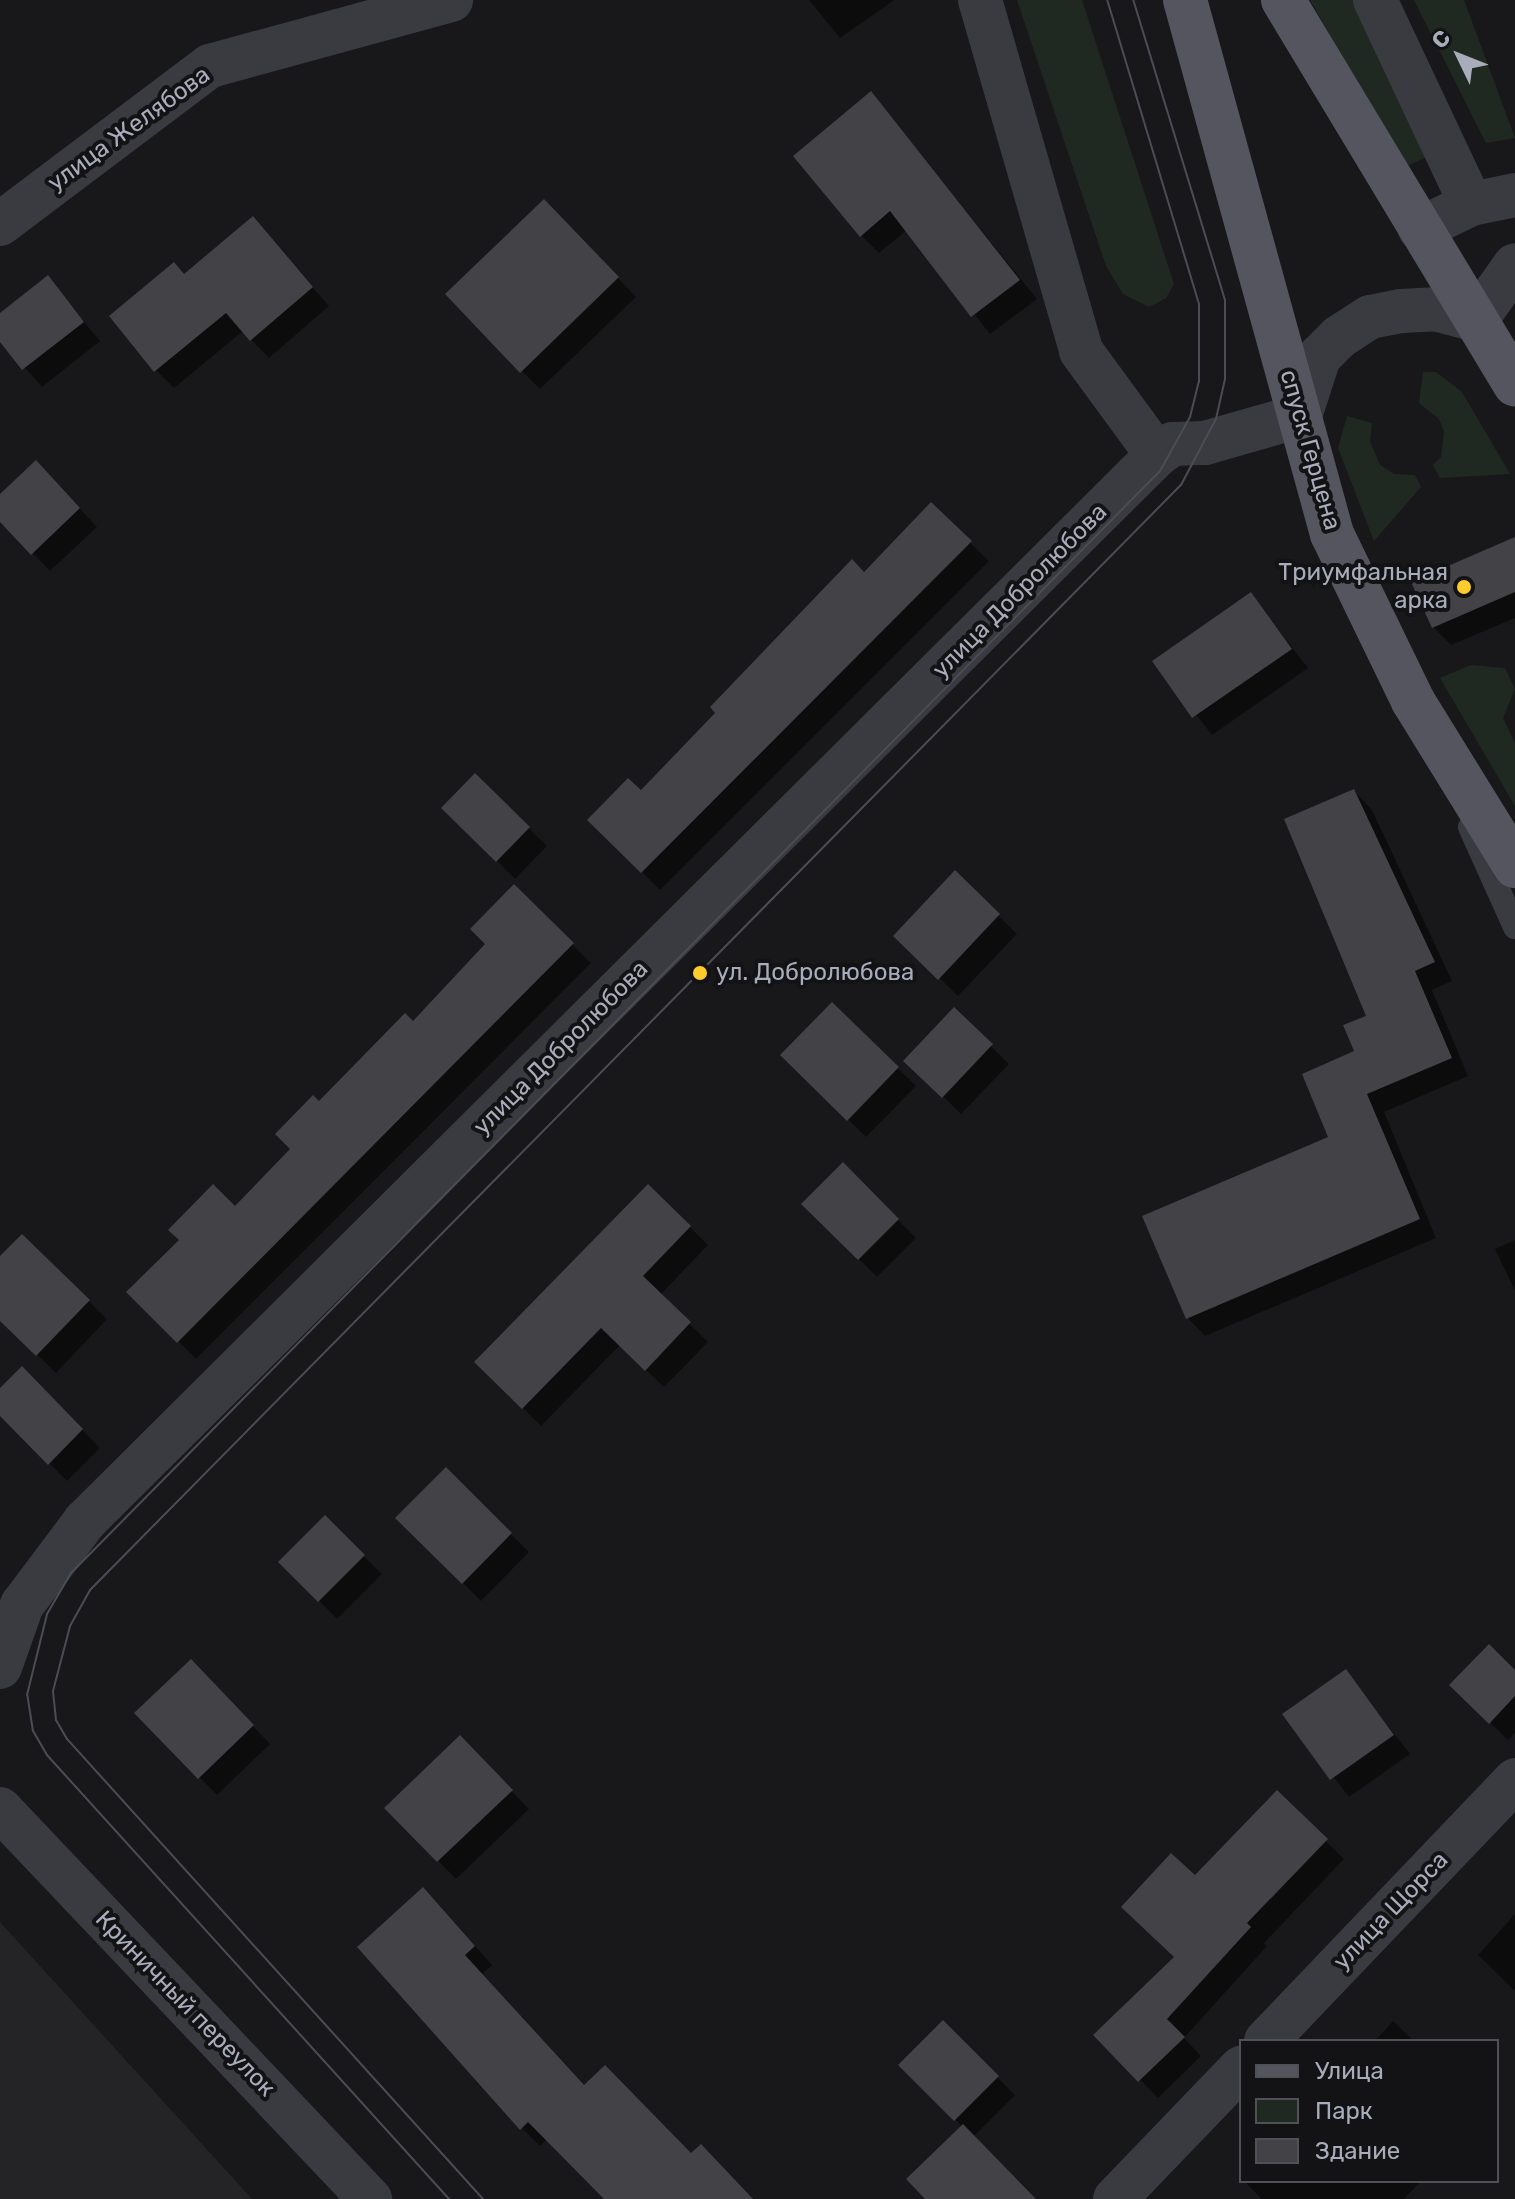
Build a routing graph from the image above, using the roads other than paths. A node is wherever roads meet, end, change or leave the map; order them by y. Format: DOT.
graph roads {
  1 [pos="451,0"];
  2 [pos="980,0"];
  3 [pos="1185,0"];
  4 [pos="1283,0"];
  5 [pos="1375,0"];
  6 [pos="1515,195"];
  7 [pos="1471,204"];
  8 [pos="0,224"];
  9 [pos="1420,229"];
  10 [pos="1515,265"];
  11 [pos="1476,320"];
  12 [pos="1515,385"];
  13 [pos="1300,416"];
  14 [pos="1157,455"];
  15 [pos="1413,701"];
  16 [pos="1515,866"];
  17 [pos="1515,927"];
  18 [pos="0,1667"];
  19 [pos="1515,1780"];
  20 [pos="0,1809"];
  21 [pos="1268,2039"];
  22 [pos="1239,2070"];
  23 [pos="370,2199"];
  24 [pos="1115,2199"];
  1 -- 8 [label="street, улица Желябова"];
  2 -- 14 [label="street"];
  3 -- 13 [label="main road, спуск Герцена"];
  4 -- 9 [label="main road"];
  5 -- 7 [label="street"];
  6 -- 7 [label="street"];
  7 -- 9 [label="street"];
  9 -- 11 [label="main road"];
  10 -- 11 [label="street"];
  11 -- 12 [label="main road"];
  11 -- 13 [label="street"];
  13 -- 14 [label="street"];
  13 -- 15 [label="main road, спуск Герцена"];
  14 -- 18 [label="street, улица Добролюбова"];
  15 -- 16 [label="main road, спуск Герцена"];
  15 -- 17 [label="lane"];
  19 -- 21 [label="street, улица Щорса"];
  20 -- 23 [label="street, Криничный переулок"];
  22 -- 24 [label="street"];
}
